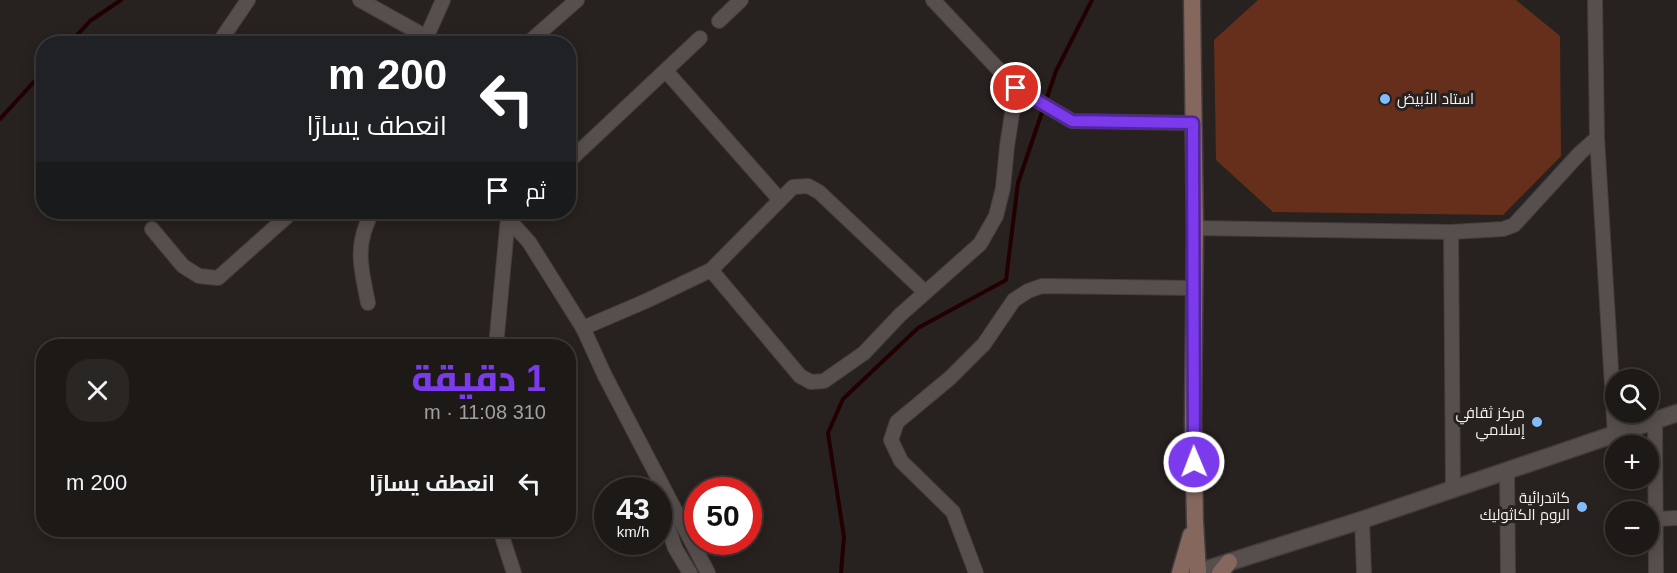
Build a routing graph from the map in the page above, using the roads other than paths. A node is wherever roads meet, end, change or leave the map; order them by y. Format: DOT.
graph roads {
  1 [pos="248,0"];
  2 [pos="360,0"];
  3 [pos="444,0"];
  4 [pos="577,0"];
  5 [pos="741,0"];
  6 [pos="933,0"];
  7 [pos="1192,0"];
  8 [pos="1595,0"];
  9 [pos="719,21"];
  10 [pos="223,36"];
  11 [pos="409,36"];
  12 [pos="434,36"];
  13 [pos="536,36"];
  14 [pos="700,38"];
  15 [pos="666,71"];
  16 [pos="1016,88"];
  17 [pos="1193,123"];
  18 [pos="1597,138"];
  19 [pos="576,155"];
  20 [pos="780,200"];
  21 [pos="284,219"];
  22 [pos="368,219"];
  23 [pos="507,219"];
  24 [pos="512,219"];
  25 [pos="1195,228"];
  26 [pos="152,229"];
  27 [pos="1451,232"];
  28 [pos="711,270"];
  29 [pos="1194,288"];
  30 [pos="925,292"];
  31 [pos="368,303"];
  32 [pos="583,328"];
  33 [pos="497,339"];
  34 [pos="1677,413"];
  35 [pos="1659,420"];
  36 [pos="1649,423"];
  37 [pos="1655,423"];
  38 [pos="1615,435"];
  39 [pos="1605,438"];
  40 [pos="649,458"];
  41 [pos="1507,472"];
  42 [pos="654,477"];
  43 [pos="1453,489"];
  44 [pos="1656,501"];
  45 [pos="1677,518"];
  46 [pos="1659,519"];
  47 [pos="1362,520"];
  48 [pos="1195,522"];
  49 [pos="502,537"];
  50 [pos="672,539"];
  51 [pos="1656,555"];
  52 [pos="1224,568"];
  53 [pos="514,573"];
  54 [pos="690,573"];
  55 [pos="708,573"];
  56 [pos="976,573"];
  57 [pos="1180,573"];
  58 [pos="1197,573"];
  59 [pos="1364,573"];
  60 [pos="1508,573"];
  61 [pos="1656,573"];
  1 -- 10 [label="street"];
  2 -- 11 [label="street"];
  3 -- 12 [label="street"];
  4 -- 13 [label="street"];
  5 -- 9 [label="street"];
  6 -- 16 [label="street"];
  7 -- 17 [label="main road"];
  8 -- 18 [label="street"];
  14 -- 15 [label="street"];
  15 -- 19 [label="street"];
  15 -- 20 [label="street"];
  16 -- 17 [label="street"];
  16 -- 30 [label="street"];
  17 -- 25 [label="main road"];
  18 -- 27 [label="street"];
  18 -- 38 [label="street"];
  20 -- 28 [label="street"];
  20 -- 30 [label="street"];
  21 -- 26 [label="street"];
  22 -- 31 [label="street"];
  23 -- 33 [label="street"];
  24 -- 32 [label="street"];
  25 -- 27 [label="street"];
  25 -- 29 [label="main road"];
  27 -- 43 [label="street"];
  28 -- 30 [label="street"];
  28 -- 32 [label="street"];
  29 -- 48 [label="main road"];
  29 -- 56 [label="street"];
  32 -- 40 [label="street"];
  34 -- 35 [label="street"];
  36 -- 38 [label="street"];
  37 -- 44 [label="street"];
  39 -- 41 [label="street"];
  40 -- 42 [label="street"];
  40 -- 55 [label="street"];
  41 -- 43 [label="street"];
  41 -- 60 [label="street"];
  43 -- 47 [label="street"];
  45 -- 46 [label="street"];
  47 -- 52 [label="street"];
  47 -- 59 [label="street"];
  48 -- 57 [label="main road"];
  48 -- 58 [label="main road"];
  49 -- 53 [label="street"];
  50 -- 54 [label="street"];
  51 -- 61 [label="street"];
  52 -- 58 [label="street"];
}
